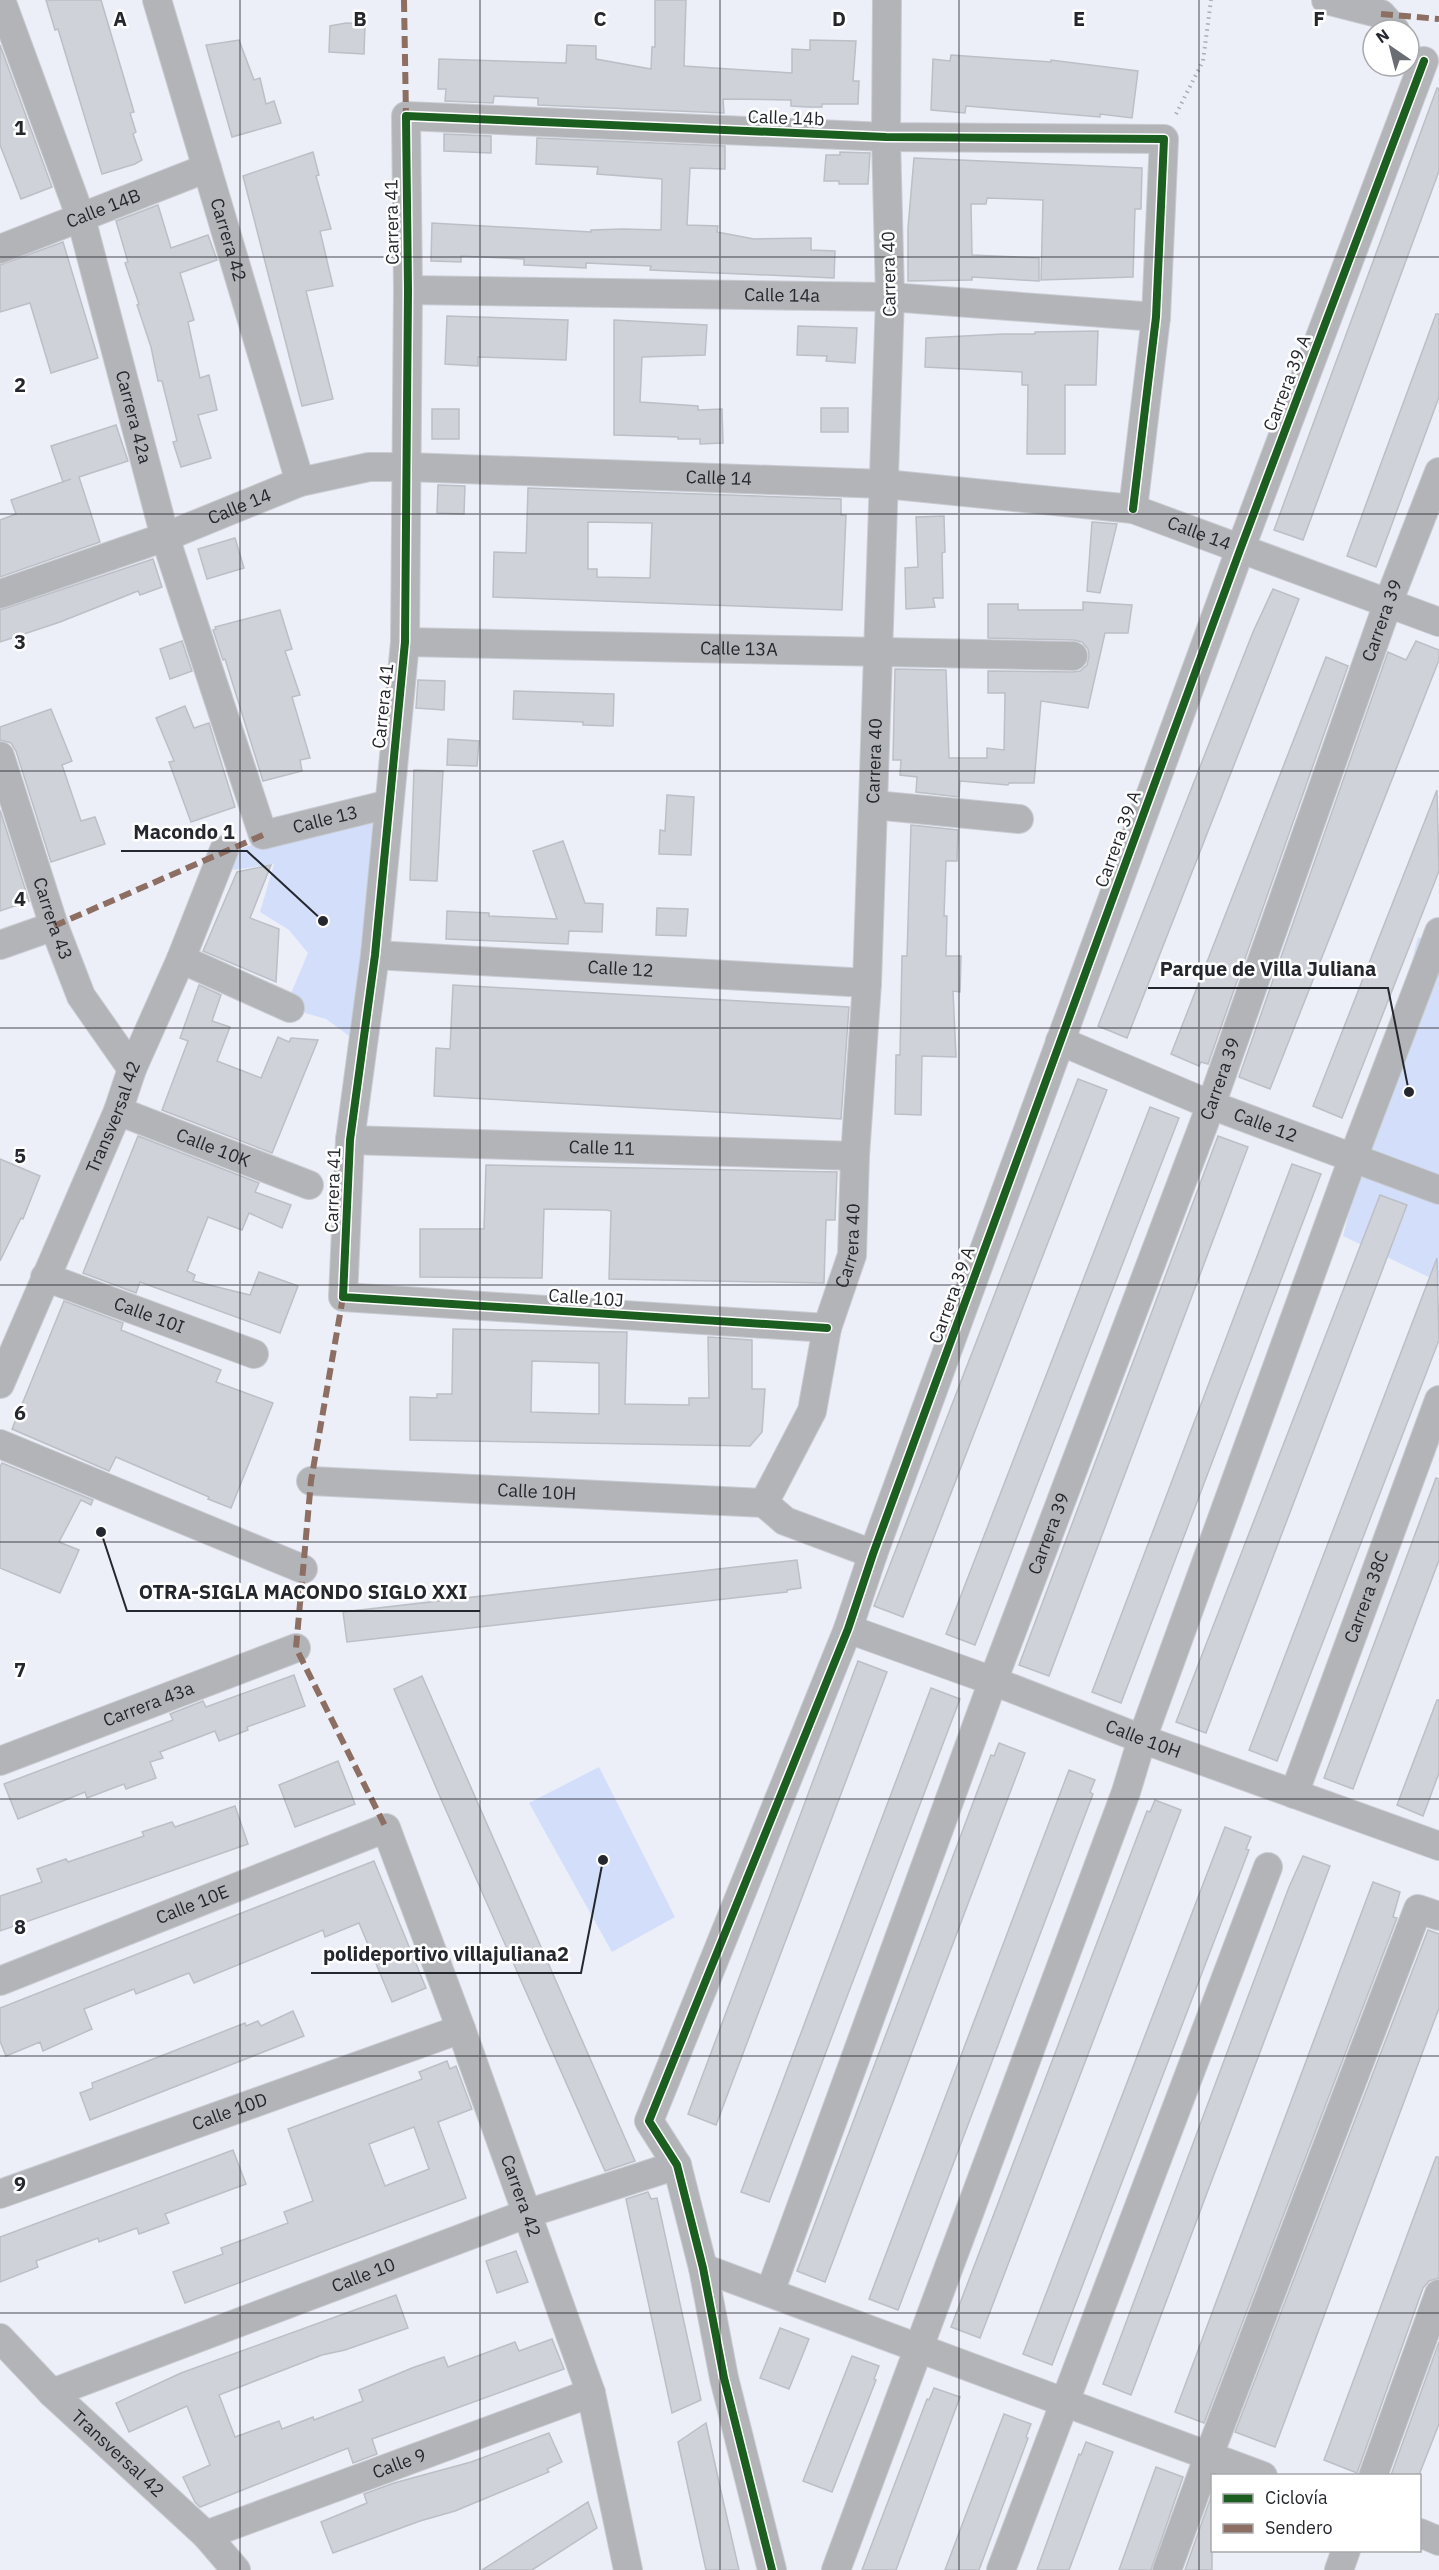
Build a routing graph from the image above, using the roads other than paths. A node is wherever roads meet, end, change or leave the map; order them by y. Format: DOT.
graph roads {
  1 [pos="2,0"];
  2 [pos="157,0"];
  3 [pos="887,0"];
  4 [pos="1326,0"];
  5 [pos="1377,18"];
  6 [pos="1424,57"];
  7 [pos="406,116"];
  8 [pos="886,137"];
  9 [pos="207,168"];
  10 [pos="81,218"];
  11 [pos="0,249"];
  12 [pos="408,290"];
  13 [pos="890,297"];
  14 [pos="1156,318"];
  15 [pos="407,467"];
  16 [pos="1439,472"];
  17 [pos="300,482"];
  18 [pos="885,484"];
  19 [pos="1133,509"];
  20 [pos="165,537"];
  21 [pos="1240,550"];
  22 [pos="0,594"];
  23 [pos="1388,603"];
  24 [pos="1439,622"];
  25 [pos="405,642"];
  26 [pos="879,651"];
  27 [pos="1073,656"];
  28 [pos="0,756"];
  29 [pos="389,804"];
  30 [pos="873,804"];
  31 [pos="1018,819"];
  32 [pos="263,835"];
  33 [pos="224,850"];
  34 [pos="54,926"];
  35 [pos="1439,932"];
  36 [pos="0,945"];
  37 [pos="375,955"];
  38 [pos="181,959"];
  39 [pos="867,983"];
  40 [pos="290,1008"];
  41 [pos="1060,1041"];
  42 [pos="132,1069"];
  43 [pos="1211,1105"];
  44 [pos="118,1111"];
  45 [pos="350,1140"];
  46 [pos="855,1156"];
  47 [pos="1353,1158"];
  48 [pos="309,1185"];
  49 [pos="1439,1190"];
  50 [pos="45,1277"];
  51 [pos="343,1297"];
  52 [pos="827,1328"];
  53 [pos="254,1354"];
  54 [pos="0,1384"];
  55 [pos="1439,1400"];
  56 [pos="0,1444"];
  57 [pos="311,1481"];
  58 [pos="764,1503"];
  59 [pos="873,1554"];
  60 [pos="303,1569"];
  61 [pos="848,1629"];
  62 [pos="296,1648"];
  63 [pos="993,1681"];
  64 [pos="1142,1739"];
  65 [pos="0,1761"];
  66 [pos="1294,1794"];
  67 [pos="386,1828"];
  68 [pos="1439,1845"];
  69 [pos="1268,1867"];
  70 [pos="1439,1916"];
  71 [pos="0,1981"];
  72 [pos="461,2029"];
  73 [pos="676,2165"];
  74 [pos="0,2194"];
  75 [pos="526,2214"];
  76 [pos="704,2268"];
  77 [pos="770,2292"];
  78 [pos="1439,2294"];
  79 [pos="0,2338"];
  80 [pos="919,2348"];
  81 [pos="52,2393"];
  82 [pos="591,2393"];
  83 [pos="1066,2402"];
  84 [pos="1209,2455"];
  85 [pos="1260,2474"];
  86 [pos="1373,2474"];
  87 [pos="1421,2534"];
  88 [pos="206,2535"];
  89 [pos="1439,2541"];
  90 [pos="1345,2552"];
  91 [pos="236,2570"];
  92 [pos="628,2570"];
  93 [pos="772,2570"];
  94 [pos="836,2570"];
  95 [pos="1001,2570"];
  96 [pos="1167,2570"];
  97 [pos="1339,2570"];
  1 -- 10 [label="street, Carrera 42a"];
  2 -- 9 [label="street, Carrera 42"];
  3 -- 8 [label="street, Carrera 40"];
  4 -- 5 [label="street"];
  6 -- 21 [label="street, Carrera 39 A"];
  7 -- 8 [label="street, Calle 14b"];
  7 -- 12 [label="street, Carrera 41"];
  8 -- 13 [label="street, Carrera 40"];
  8 -- 14 [label="street, Calle 14b"];
  9 -- 10 [label="street, Calle 14B"];
  9 -- 17 [label="street, Carrera 42"];
  10 -- 11 [label="street, Calle 14B"];
  10 -- 20 [label="street, Carrera 42a"];
  12 -- 13 [label="street, Calle 14a"];
  12 -- 15 [label="street, Carrera 41"];
  13 -- 14 [label="street, Calle 14a"];
  13 -- 18 [label="street, Carrera 40"];
  14 -- 19 [label="street"];
  15 -- 17 [label="street, Calle 14"];
  15 -- 18 [label="street, Calle 14"];
  15 -- 25 [label="street, Carrera 41"];
  16 -- 23 [label="street, Carrera 39"];
  17 -- 20 [label="street, Calle 14"];
  18 -- 19 [label="street, Calle 14"];
  18 -- 26 [label="street, Carrera 40"];
  19 -- 21 [label="street, Calle 14"];
  20 -- 22 [label="street, Calle 14"];
  20 -- 32 [label="street, Carrera 42a"];
  21 -- 23 [label="street, Calle 14"];
  21 -- 41 [label="street, Carrera 39 A"];
  23 -- 24 [label="street, Calle 14"];
  23 -- 43 [label="street, Carrera 39"];
  25 -- 26 [label="street, Calle 13A"];
  25 -- 29 [label="street, Carrera 41"];
  26 -- 27 [label="street, Calle 13A"];
  26 -- 30 [label="street, Carrera 40"];
  28 -- 34 [label="street, Carrera 43"];
  29 -- 32 [label="street, Calle 13"];
  29 -- 37 [label="street, Carrera 41"];
  30 -- 31 [label="street"];
  30 -- 39 [label="street, Carrera 40"];
  33 -- 38 [label="street, Transversal 42"];
  34 -- 36 [label="street"];
  34 -- 42 [label="street, Carrera 43"];
  35 -- 47 [label="street"];
  37 -- 39 [label="street, Calle 12"];
  37 -- 45 [label="street, Carrera 41"];
  38 -- 40 [label="street"];
  38 -- 42 [label="street, Transversal 42"];
  39 -- 46 [label="street, Carrera 40"];
  41 -- 43 [label="street, Calle 12"];
  41 -- 59 [label="street, Carrera 39 A"];
  42 -- 44 [label="street, Transversal 42"];
  43 -- 47 [label="street, Calle 12"];
  43 -- 63 [label="street, Carrera 39"];
  44 -- 48 [label="street, Calle 10K"];
  44 -- 50 [label="street, Transversal 42"];
  45 -- 46 [label="street, Calle 11"];
  45 -- 51 [label="street, Carrera 41"];
  46 -- 52 [label="street, Carrera 40"];
  47 -- 49 [label="street, Calle 12"];
  47 -- 64 [label="street"];
  50 -- 53 [label="street, Calle 10I"];
  50 -- 54 [label="street, Transversal 42"];
  51 -- 52 [label="street, Calle 10J"];
  52 -- 58 [label="street, Carrera 40"];
  55 -- 66 [label="street, Carrera 38C"];
  56 -- 60 [label="street"];
  57 -- 58 [label="street, Calle 10H"];
  58 -- 59 [label="street"];
  59 -- 61 [label="street, Carrera 39 A"];
  61 -- 63 [label="street, Calle 10H"];
  61 -- 73 [label="street, Carrera 39 A"];
  62 -- 65 [label="street, Carrera 43a"];
  63 -- 64 [label="street, Calle 10H"];
  63 -- 77 [label="street, Carrera 39"];
  64 -- 66 [label="street, Calle 10H"];
  64 -- 80 [label="street"];
  66 -- 68 [label="street, Calle 10H"];
  67 -- 71 [label="street, Calle 10E"];
  67 -- 72 [label="street, Carrera 42"];
  69 -- 83 [label="street"];
  70 -- 84 [label="street"];
  72 -- 74 [label="street, Calle 10D"];
  72 -- 75 [label="street, Carrera 42"];
  73 -- 75 [label="street, Calle 10"];
  73 -- 76 [label="street"];
  75 -- 81 [label="street, Calle 10"];
  75 -- 82 [label="street, Carrera 42"];
  76 -- 77 [label="street"];
  76 -- 93 [label="street"];
  77 -- 80 [label="street"];
  78 -- 86 [label="street"];
  79 -- 81 [label="street, Transversal 42"];
  80 -- 83 [label="street"];
  80 -- 94 [label="street"];
  81 -- 88 [label="street, Transversal 42"];
  82 -- 88 [label="street, Calle 9"];
  82 -- 92 [label="street, Carrera 42"];
  83 -- 84 [label="street"];
  83 -- 95 [label="street"];
  84 -- 85 [label="street"];
  84 -- 96 [label="street"];
  87 -- 89 [label="street"];
  88 -- 91 [label="street, Transversal 42"];
  90 -- 97 [label="street"];
}
